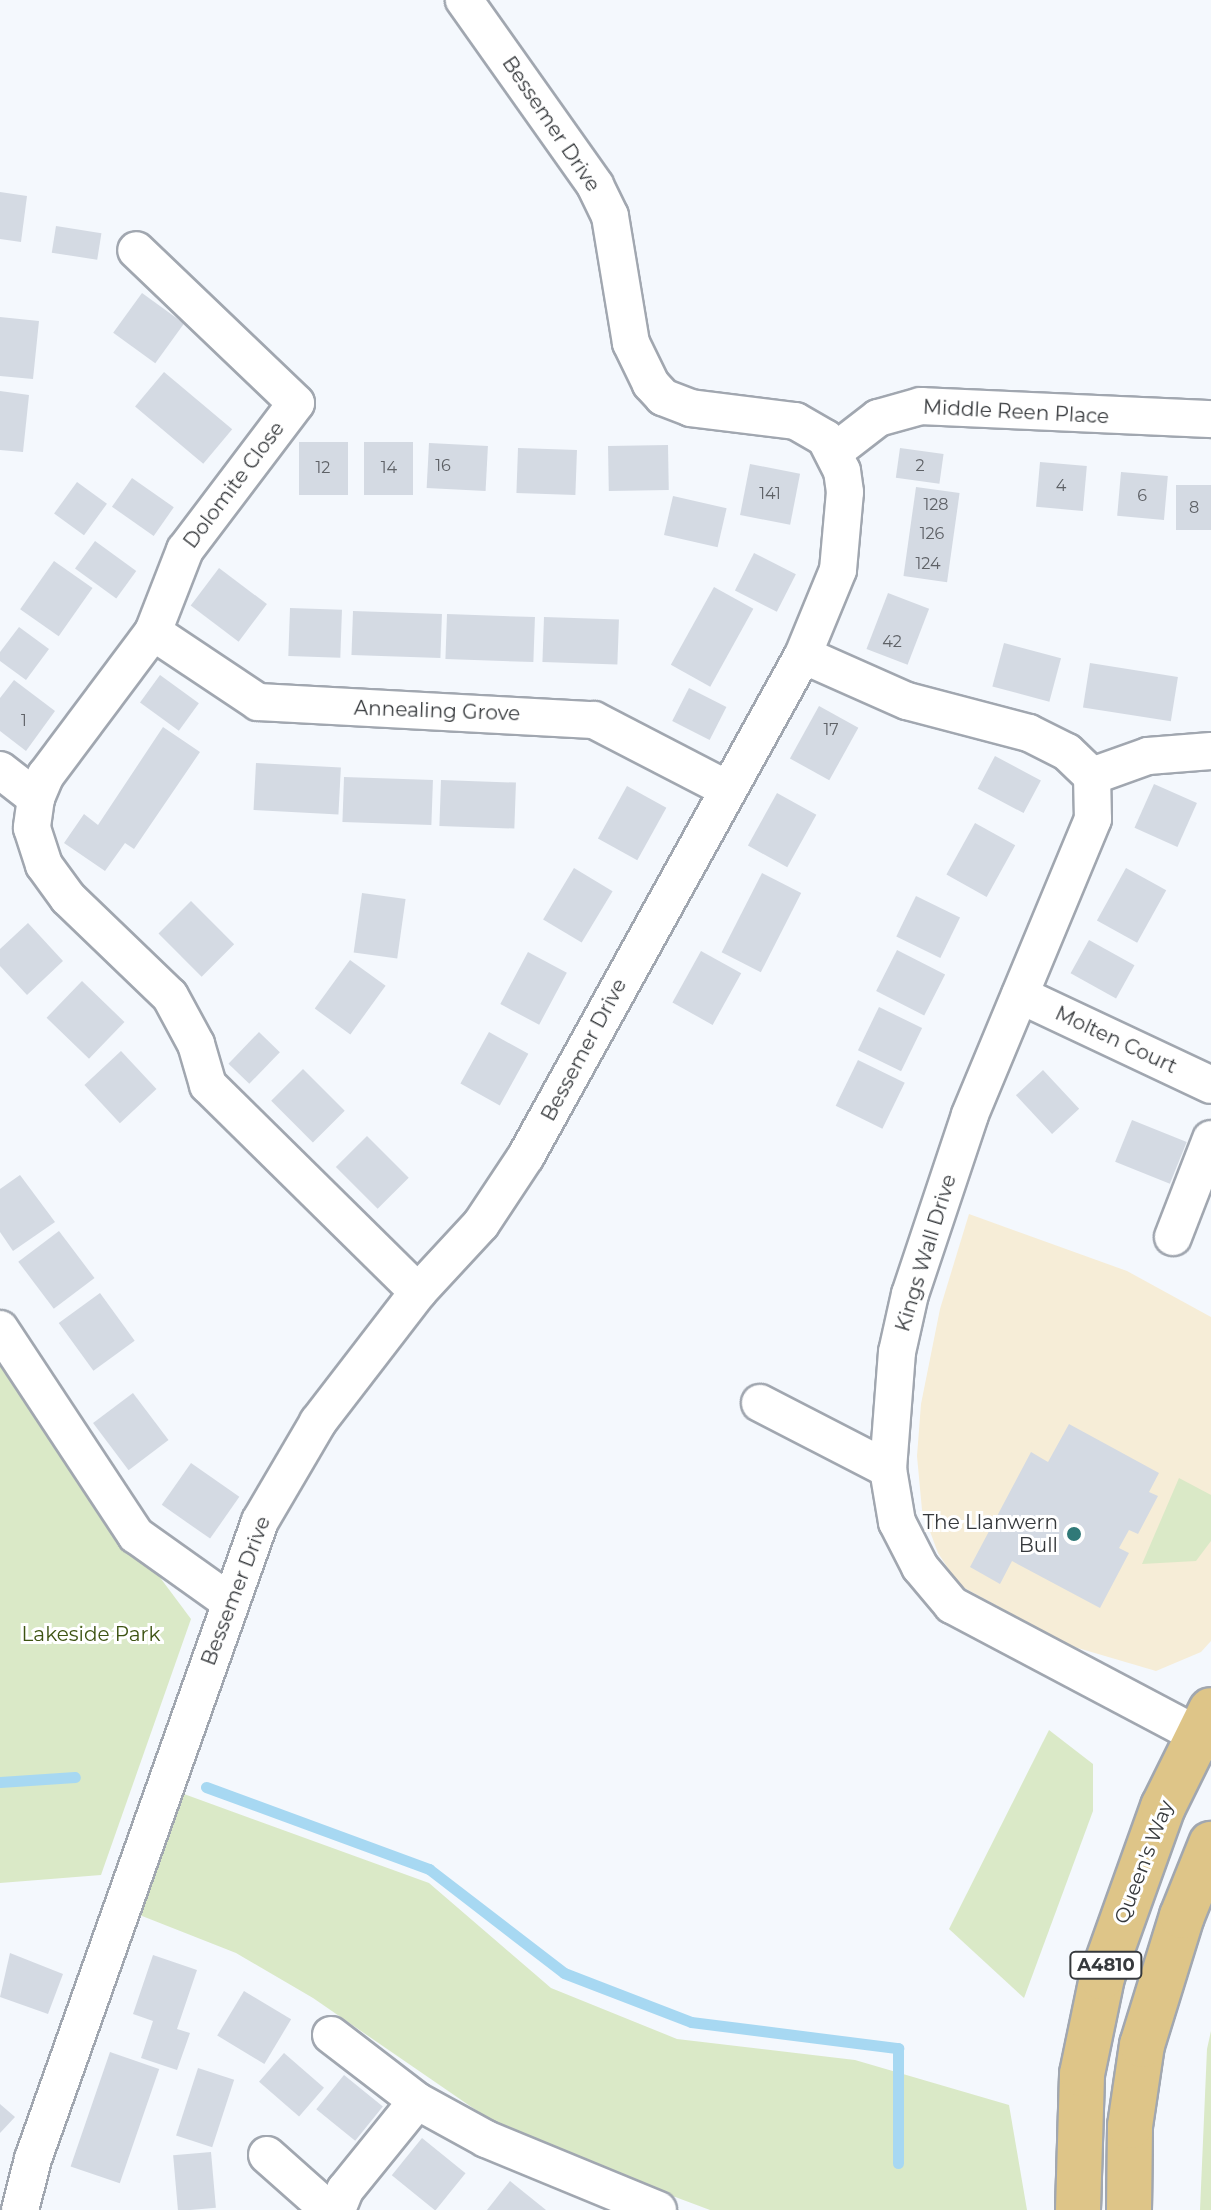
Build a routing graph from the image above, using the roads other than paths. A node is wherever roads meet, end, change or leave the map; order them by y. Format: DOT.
graph roads {
  1 [pos="464,0"];
  2 [pos="136,250"];
  3 [pos="1211,419"];
  4 [pos="834,452"];
  5 [pos="153,632"];
  6 [pos="803,655"];
  7 [pos="1211,751"];
  8 [pos="0,770"];
  9 [pos="1092,776"];
  10 [pos="725,788"];
  11 [pos="36,798"];
  12 [pos="1020,995"];
  13 [pos="1211,1085"];
  14 [pos="1211,1139"];
  15 [pos="1173,1237"];
  16 [pos="418,1292"];
  17 [pos="0,1329"];
  18 [pos="760,1403"];
  19 [pos="888,1469"];
  20 [pos="230,1602"];
  21 [pos="1206,1729"];
  22 [pos="1211,1844"];
  23 [pos="331,2035"];
  24 [pos="417,2101"];
  25 [pos="267,2155"];
  26 [pos="20,2210"];
  27 [pos="329,2210"];
  28 [pos="337,2210"];
  29 [pos="658,2210"];
  30 [pos="1078,2210"];
  31 [pos="1129,2210"];
  1 -- 4 [label="street, Bessemer Drive"];
  2 -- 5 [label="street, Dolomite Close"];
  3 -- 4 [label="street, Middle Reen Place"];
  4 -- 6 [label="street, Bessemer Drive"];
  5 -- 10 [label="street, Annealing Grove"];
  5 -- 11 [label="street, Dolomite Close"];
  6 -- 9 [label="street"];
  6 -- 10 [label="street, Bessemer Drive"];
  7 -- 9 [label="street"];
  8 -- 11 [label="street"];
  9 -- 12 [label="street, Kings Wall Drive"];
  10 -- 16 [label="street, Bessemer Drive"];
  11 -- 16 [label="street"];
  12 -- 13 [label="street, Molten Court"];
  12 -- 19 [label="street, Kings Wall Drive"];
  14 -- 15 [label="street"];
  16 -- 20 [label="street, Bessemer Drive"];
  17 -- 20 [label="street"];
  18 -- 19 [label="street"];
  19 -- 21 [label="street, Kings Wall Drive"];
  20 -- 26 [label="street, Bessemer Drive"];
  21 -- 30 [label="main road, Queen's Way / A4810"];
  22 -- 31 [label="main road, A4810"];
  23 -- 24 [label="street"];
  24 -- 28 [label="street"];
  24 -- 29 [label="street"];
  25 -- 27 [label="street"];
}
